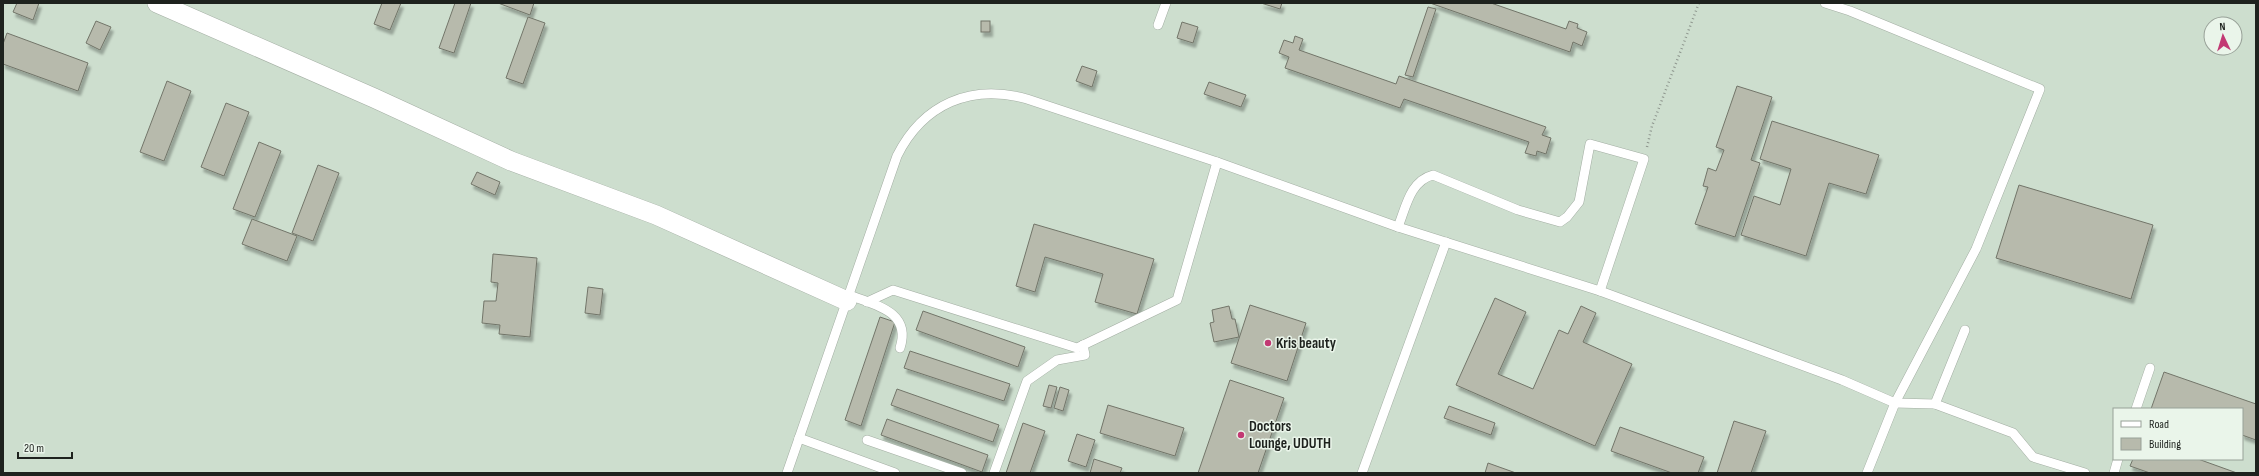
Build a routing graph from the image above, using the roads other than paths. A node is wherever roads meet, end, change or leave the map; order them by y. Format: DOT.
graph roads {
  1 [pos="157,3"];
  2 [pos="1166,3"];
  3 [pos="1825,3"];
  4 [pos="1158,25"];
  5 [pos="1217,162"];
  6 [pos="1398,227"];
  7 [pos="1446,242"];
  8 [pos="1600,291"];
  9 [pos="848,298"];
  10 [pos="867,302"];
  11 [pos="1965,330"];
  12 [pos="1083,344"];
  13 [pos="900,348"];
  14 [pos="2150,368"];
  15 [pos="1895,402"];
  16 [pos="1935,404"];
  17 [pos="2136,408"];
  18 [pos="799,438"];
  19 [pos="867,440"];
  20 [pos="2118,460"];
  21 [pos="787,473"];
  22 [pos="895,473"];
  23 [pos="962,473"];
  24 [pos="994,473"];
  25 [pos="1362,473"];
  26 [pos="1867,473"];
  27 [pos="2085,473"];
  28 [pos="2114,473"];
  1 -- 9 [label="street"];
  2 -- 4 [label="lane"];
  3 -- 15 [label="lane"];
  5 -- 6 [label="lane"];
  5 -- 9 [label="lane"];
  5 -- 12 [label="lane"];
  6 -- 7 [label="lane"];
  6 -- 8 [label="lane"];
  7 -- 8 [label="lane"];
  7 -- 25 [label="lane"];
  8 -- 15 [label="lane"];
  9 -- 10 [label="lane"];
  9 -- 18 [label="lane"];
  10 -- 12 [label="lane"];
  10 -- 13 [label="lane"];
  11 -- 16 [label="lane"];
  12 -- 24 [label="lane"];
  14 -- 17 [label="lane"];
  15 -- 16 [label="lane"];
  15 -- 26 [label="lane"];
  16 -- 27 [label="lane"];
  18 -- 21 [label="lane"];
  18 -- 22 [label="lane"];
  19 -- 23 [label="lane"];
  20 -- 28 [label="lane"];
}
